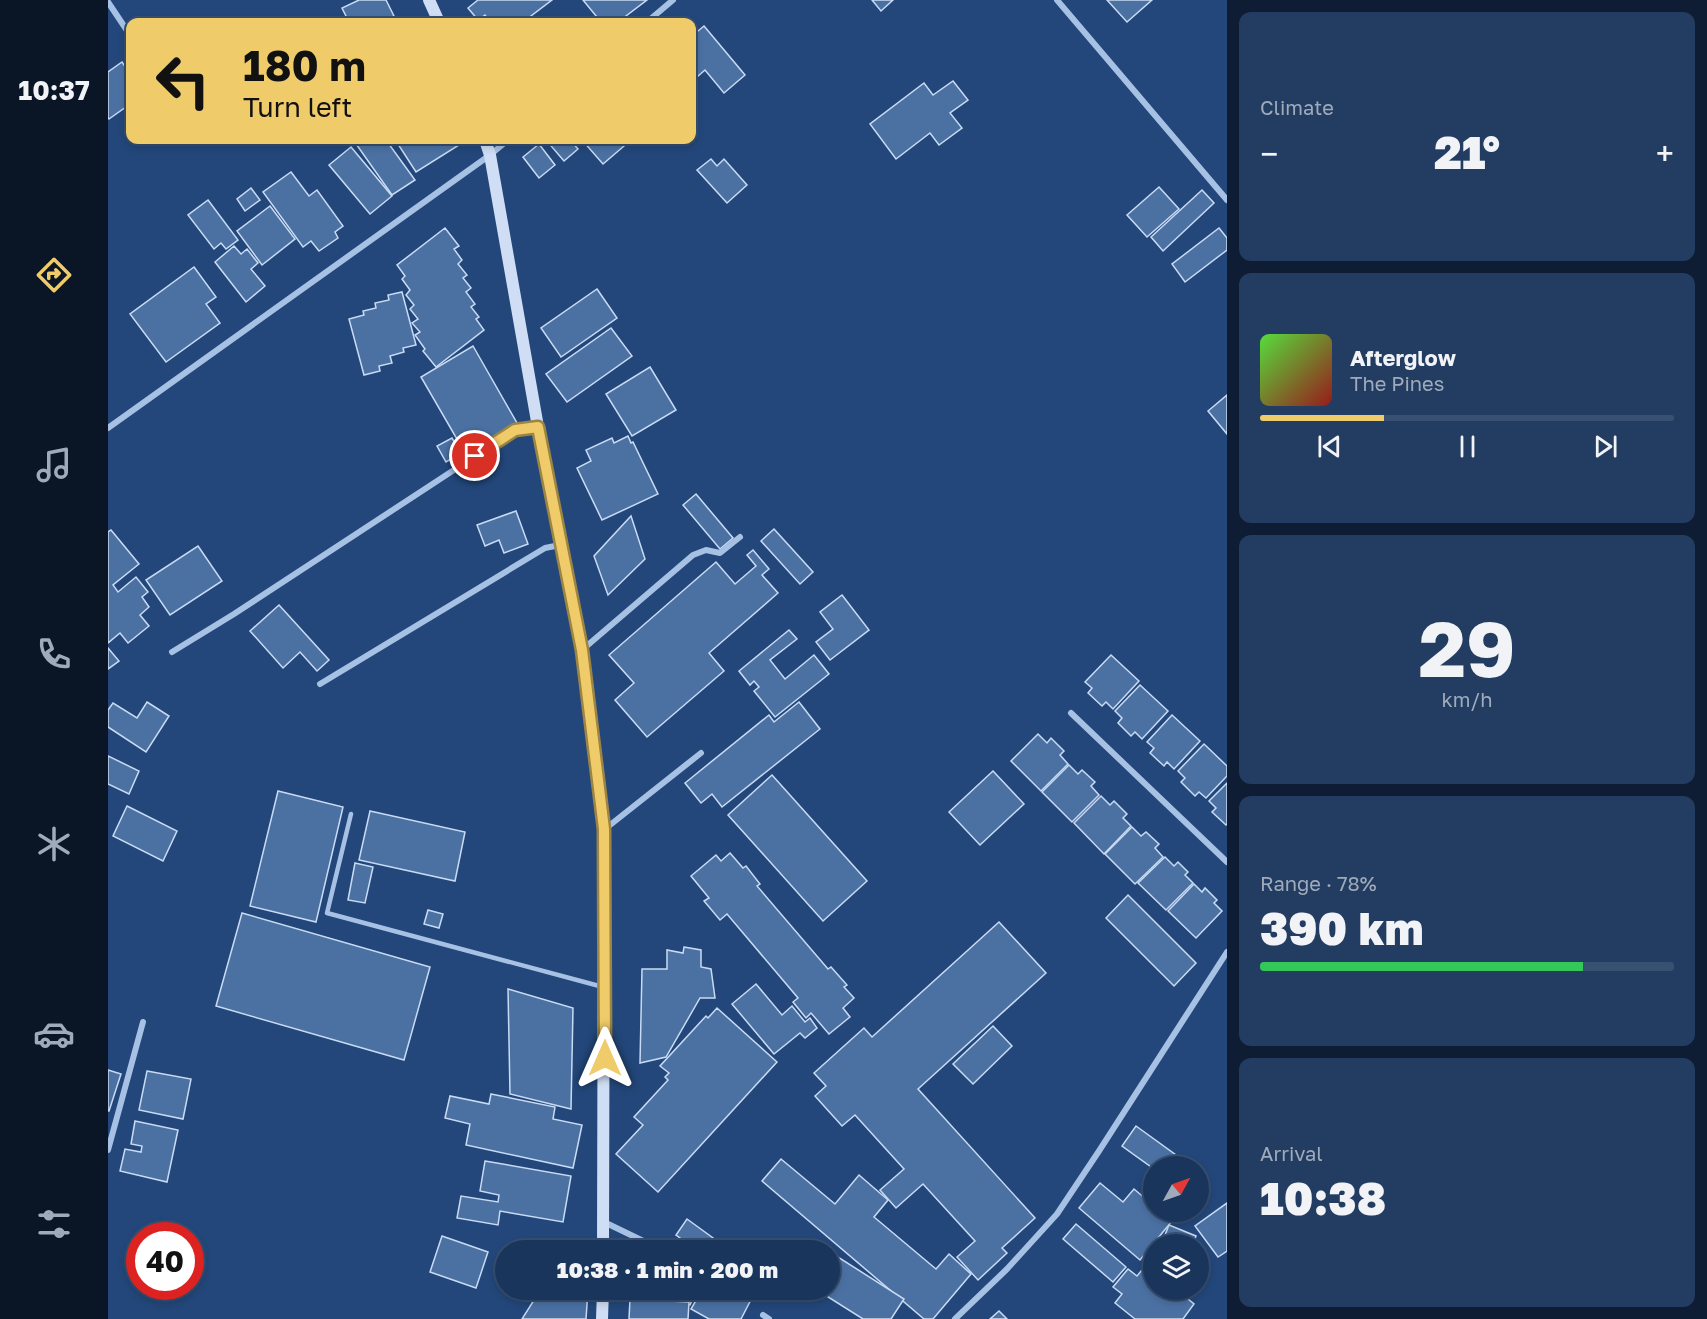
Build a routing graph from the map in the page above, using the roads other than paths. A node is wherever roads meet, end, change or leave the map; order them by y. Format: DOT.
graph roads {
  1 [pos="429,0"];
  2 [pos="673,0"];
  3 [pos="1057,0"];
  4 [pos="108,2"];
  5 [pos="437,18"];
  6 [pos="651,18"];
  7 [pos="126,29"];
  8 [pos="486,144"];
  9 [pos="503,144"];
  10 [pos="490,154"];
  11 [pos="1227,200"];
  12 [pos="538,427"];
  13 [pos="108,428"];
  14 [pos="740,537"];
  15 [pos="560,545"];
  16 [pos="582,650"];
  17 [pos="172,652"];
  18 [pos="320,684"];
  19 [pos="1071,713"];
  20 [pos="701,753"];
  21 [pos="351,814"];
  22 [pos="604,829"];
  23 [pos="1227,861"];
  24 [pos="1227,952"];
  25 [pos="605,987"];
  26 [pos="143,1022"];
  27 [pos="108,1150"];
  28 [pos="604,1222"];
  29 [pos="603,1240"];
  30 [pos="641,1240"];
  31 [pos="603,1300"];
  32 [pos="602,1319"];
  33 [pos="955,1319"];
  1 -- 5 [label="street"];
  2 -- 6 [label="street"];
  3 -- 11 [label="street"];
  4 -- 7 [label="street"];
  8 -- 10 [label="street"];
  9 -- 10 [label="street"];
  10 -- 12 [label="street"];
  10 -- 13 [label="street"];
  12 -- 15 [label="street"];
  12 -- 17 [label="street"];
  14 -- 16 [label="street"];
  15 -- 16 [label="street"];
  15 -- 18 [label="street"];
  16 -- 22 [label="street"];
  19 -- 23 [label="street"];
  20 -- 22 [label="street"];
  21 -- 25 [label="lane"];
  22 -- 25 [label="street"];
  24 -- 33 [label="street"];
  25 -- 28 [label="street"];
  26 -- 27 [label="street"];
  28 -- 29 [label="street"];
  28 -- 30 [label="street"];
  31 -- 32 [label="street"];
}
